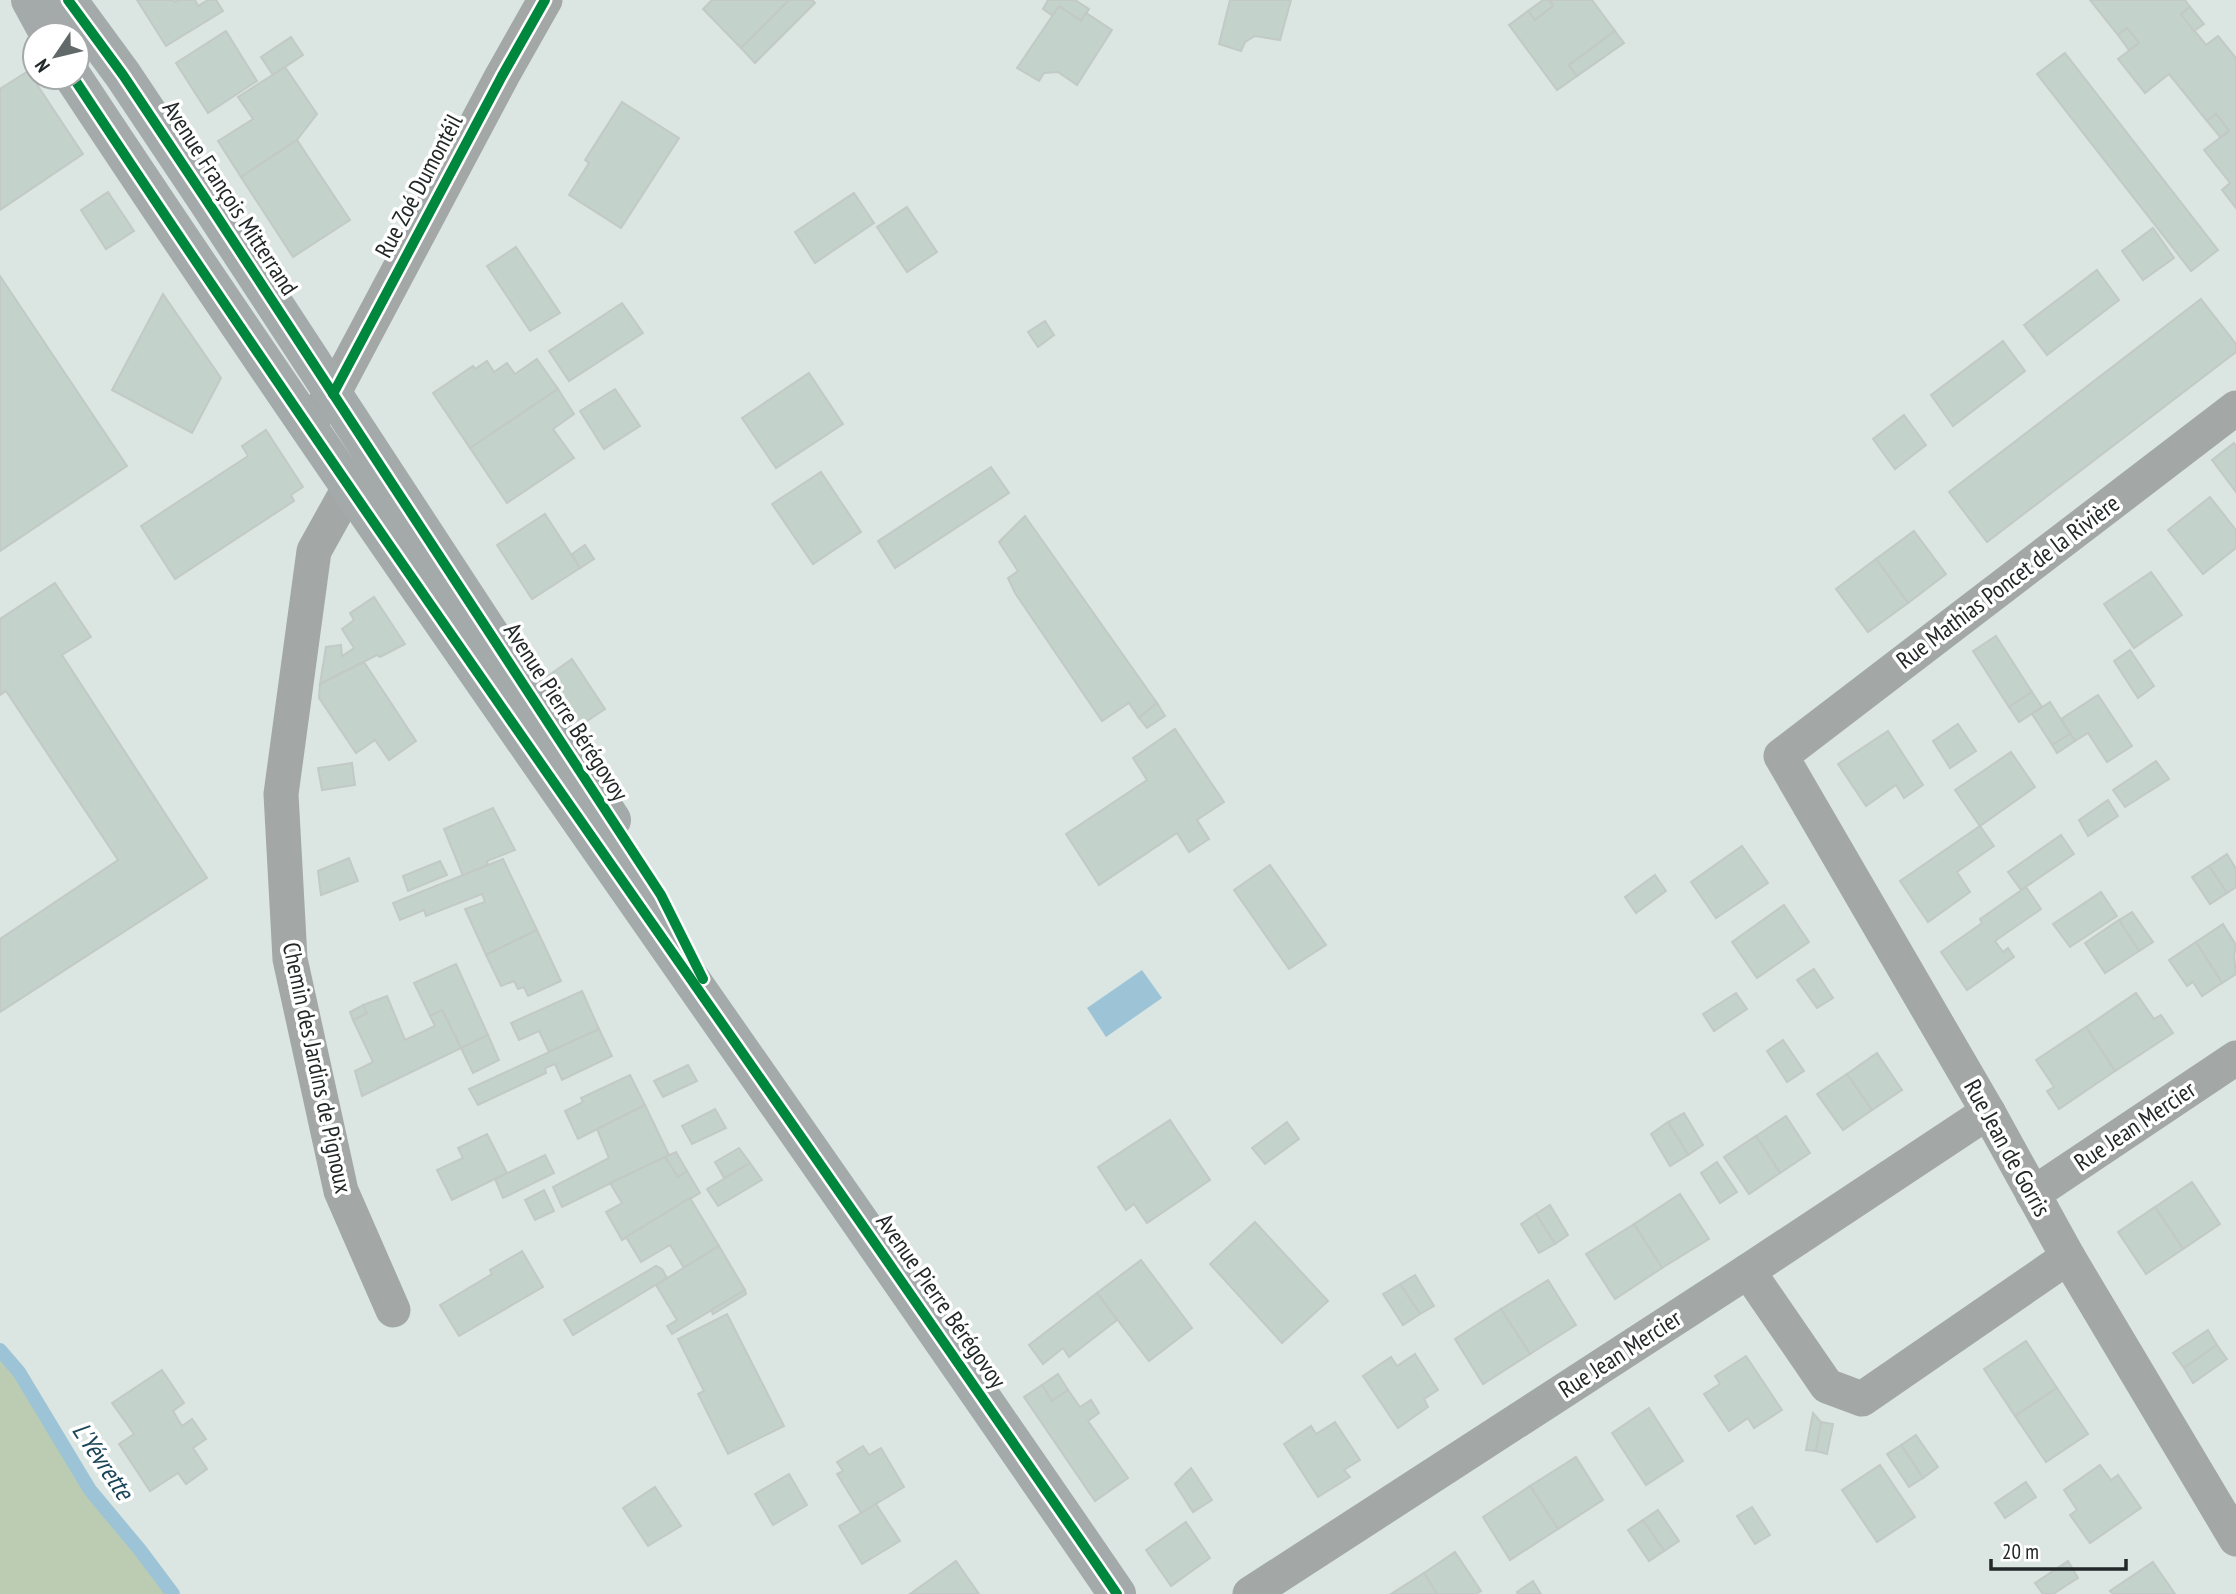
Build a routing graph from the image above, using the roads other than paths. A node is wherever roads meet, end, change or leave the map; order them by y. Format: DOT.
graph roads {
  1 [pos="30,0"];
  2 [pos="68,0"];
  3 [pos="545,0"];
  4 [pos="41,21"];
  5 [pos="82,91"];
  6 [pos="343,408"];
  7 [pos="2236,408"];
  8 [pos="306,425"];
  9 [pos="377,461"];
  10 [pos="343,480"];
  11 [pos="1781,756"];
  12 [pos="730,1032"];
  13 [pos="2236,1058"];
  14 [pos="1988,1112"];
  15 [pos="2033,1194"];
  16 [pos="2068,1257"];
  17 [pos="1748,1271"];
  18 [pos="393,1310"];
  19 [pos="2236,1539"];
  20 [pos="1117,1594"];
  21 [pos="1250,1594"];
  1 -- 4 [label="main road"];
  2 -- 6 [label="main road, Avenue François Mitterrand"];
  3 -- 6 [label="street, Rue Zoé Dumontéil"];
  5 -- 8 [label="main road"];
  6 -- 8 [label="street, Rue Zoé Dumontéil"];
  6 -- 9 [label="main road, Avenue Pierre Bérégovoy"];
  7 -- 11 [label="street, Rue Mathias Poncet de la Rivière"];
  8 -- 10 [label="main road"];
  9 -- 10 [label="street, Chemin des Jardins de Pignoux"];
  9 -- 12 [label="main road, Avenue Pierre Bérégovoy"];
  10 -- 12 [label="main road, Avenue Pierre Bérégovoy"];
  10 -- 18 [label="street, Chemin des Jardins de Pignoux"];
  11 -- 14 [label="street, Rue Jean de Gorris"];
  12 -- 20 [label="main road, Avenue Pierre Bérégovoy"];
  13 -- 15 [label="street, Rue Jean Mercier"];
  14 -- 15 [label="street, Rue Jean de Gorris"];
  14 -- 17 [label="street, Rue Jean Mercier"];
  15 -- 16 [label="street, Rue Jean de Gorris"];
  16 -- 17 [label="street"];
  16 -- 19 [label="street, Rue Jean de Gorris"];
  17 -- 21 [label="street, Rue Jean Mercier"];
}
